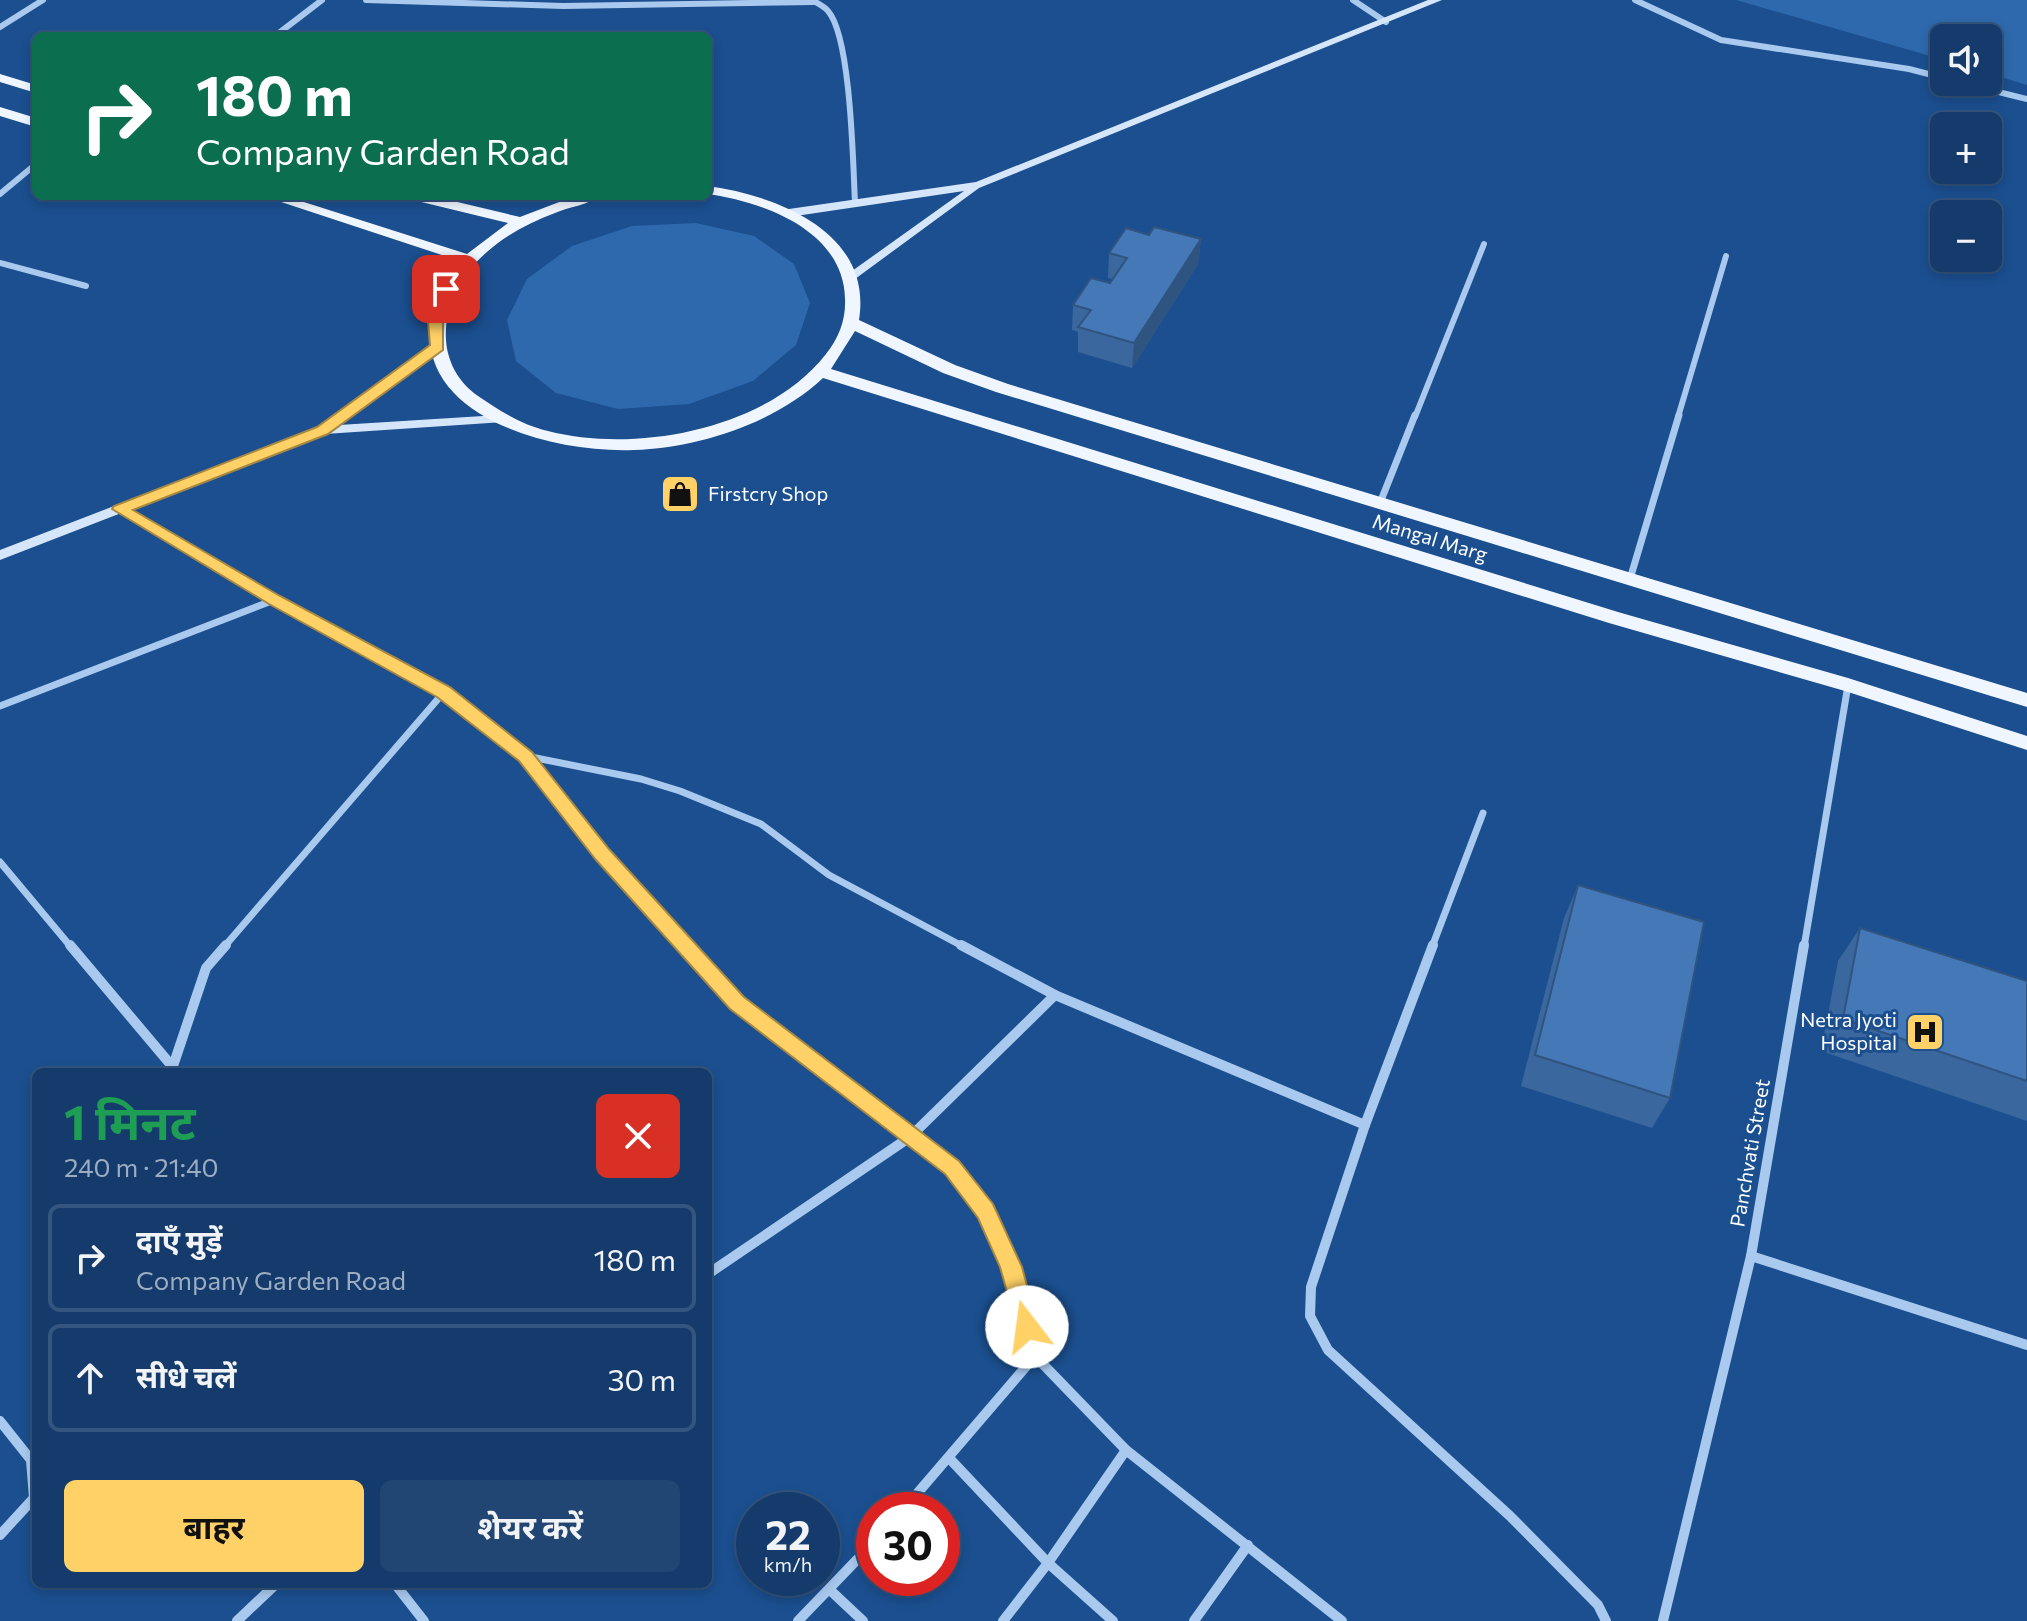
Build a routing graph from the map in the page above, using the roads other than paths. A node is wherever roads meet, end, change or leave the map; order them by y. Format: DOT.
graph roads {
  1 [pos="43,0"];
  2 [pos="322,0"];
  3 [pos="366,0"];
  4 [pos="1353,0"];
  5 [pos="1437,0"];
  6 [pos="1635,0"];
  7 [pos="813,1"];
  8 [pos="1386,22"];
  9 [pos="0,27"];
  10 [pos="280,32"];
  11 [pos="1930,74"];
  12 [pos="0,78"];
  13 [pos="32,88"];
  14 [pos="2002,93"];
  15 [pos="2027,99"];
  16 [pos="0,111"];
  17 [pos="32,122"];
  18 [pos="32,167"];
  19 [pos="978,185"];
  20 [pos="712,190"];
  21 [pos="0,194"];
  22 [pos="283,200"];
  23 [pos="431,200"];
  24 [pos="580,200"];
  25 [pos="855,203"];
  26 [pos="789,213"];
  27 [pos="522,222"];
  28 [pos="1484,244"];
  29 [pos="1726,256"];
  30 [pos="469,259"];
  31 [pos="0,263"];
  32 [pos="851,276"];
  33 [pos="86,286"];
  34 [pos="850,322"];
  35 [pos="437,346"];
  36 [pos="822,372"];
  37 [pos="499,419"];
  38 [pos="323,430"];
  39 [pos="1380,503"];
  40 [pos="120,509"];
  41 [pos="0,555"];
  42 [pos="1630,579"];
  43 [pos="274,600"];
  44 [pos="1848,685"];
  45 [pos="444,692"];
  46 [pos="2027,700"];
  47 [pos="0,706"];
  48 [pos="2027,743"];
  49 [pos="526,756"];
  50 [pos="1483,813"];
  51 [pos="0,862"];
  52 [pos="1055,995"];
  53 [pos="171,1068"];
  54 [pos="1365,1125"];
  55 [pos="910,1137"];
  56 [pos="1751,1256"];
  57 [pos="712,1271"];
  58 [pos="2027,1345"];
  59 [pos="1035,1356"];
  60 [pos="0,1421"];
  61 [pos="1126,1450"];
  62 [pos="950,1459"];
  63 [pos="32,1473"];
  64 [pos="920,1492"];
  65 [pos="32,1500"];
  66 [pos="0,1535"];
  67 [pos="1248,1545"];
  68 [pos="856,1562"];
  69 [pos="1048,1563"];
  70 [pos="840,1579"];
  71 [pos="272,1588"];
  72 [pos="398,1588"];
  73 [pos="824,1596"];
  74 [pos="836,1596"];
  75 [pos="237,1621"];
  76 [pos="424,1621"];
  77 [pos="798,1621"];
  78 [pos="863,1621"];
  79 [pos="1003,1621"];
  80 [pos="1113,1621"];
  81 [pos="1194,1621"];
  82 [pos="1342,1621"];
  83 [pos="1606,1621"];
  84 [pos="1663,1621"];
  1 -- 9 [label="street"];
  2 -- 10 [label="street"];
  3 -- 7 [label="street"];
  4 -- 8 [label="street"];
  5 -- 8 [label="street"];
  6 -- 11 [label="street"];
  7 -- 25 [label="street"];
  8 -- 19 [label="street"];
  12 -- 13 [label="main road"];
  14 -- 15 [label="street"];
  16 -- 17 [label="main road"];
  18 -- 21 [label="street"];
  19 -- 25 [label="street"];
  19 -- 32 [label="street"];
  20 -- 26 [label="main road"];
  22 -- 30 [label="main road"];
  23 -- 27 [label="main road"];
  24 -- 27 [label="main road"];
  25 -- 26 [label="street"];
  26 -- 32 [label="main road"];
  27 -- 30 [label="main road"];
  28 -- 39 [label="street"];
  29 -- 42 [label="street"];
  30 -- 35 [label="main road"];
  31 -- 33 [label="street"];
  32 -- 34 [label="main road"];
  34 -- 36 [label="main road"];
  34 -- 39 [label="main road, Mangal Marg"];
  35 -- 37 [label="main road"];
  35 -- 38 [label="street"];
  36 -- 37 [label="main road"];
  36 -- 44 [label="main road, Mangal Marg"];
  37 -- 38 [label="street"];
  38 -- 40 [label="street"];
  39 -- 42 [label="main road, Mangal Marg"];
  40 -- 41 [label="street"];
  40 -- 43 [label="street"];
  42 -- 46 [label="main road, Mangal Marg"];
  43 -- 45 [label="street"];
  43 -- 47 [label="street"];
  44 -- 48 [label="main road, Mangal Marg"];
  44 -- 56 [label="street, Panchvati Street"];
  45 -- 49 [label="street"];
  45 -- 53 [label="street"];
  49 -- 52 [label="street"];
  49 -- 55 [label="street"];
  50 -- 54 [label="street"];
  51 -- 53 [label="street"];
  52 -- 54 [label="street"];
  52 -- 55 [label="street"];
  54 -- 83 [label="street"];
  55 -- 57 [label="street"];
  55 -- 59 [label="street"];
  56 -- 58 [label="street"];
  56 -- 84 [label="street, Panchvati Street"];
  59 -- 61 [label="street"];
  59 -- 62 [label="street"];
  60 -- 63 [label="street"];
  61 -- 67 [label="street"];
  61 -- 69 [label="street"];
  62 -- 64 [label="street"];
  62 -- 69 [label="street"];
  65 -- 66 [label="street"];
  67 -- 81 [label="street"];
  67 -- 82 [label="street"];
  68 -- 70 [label="street"];
  69 -- 79 [label="street"];
  69 -- 80 [label="street"];
  71 -- 75 [label="street"];
  72 -- 76 [label="street"];
  73 -- 77 [label="street"];
  74 -- 78 [label="street"];
}
